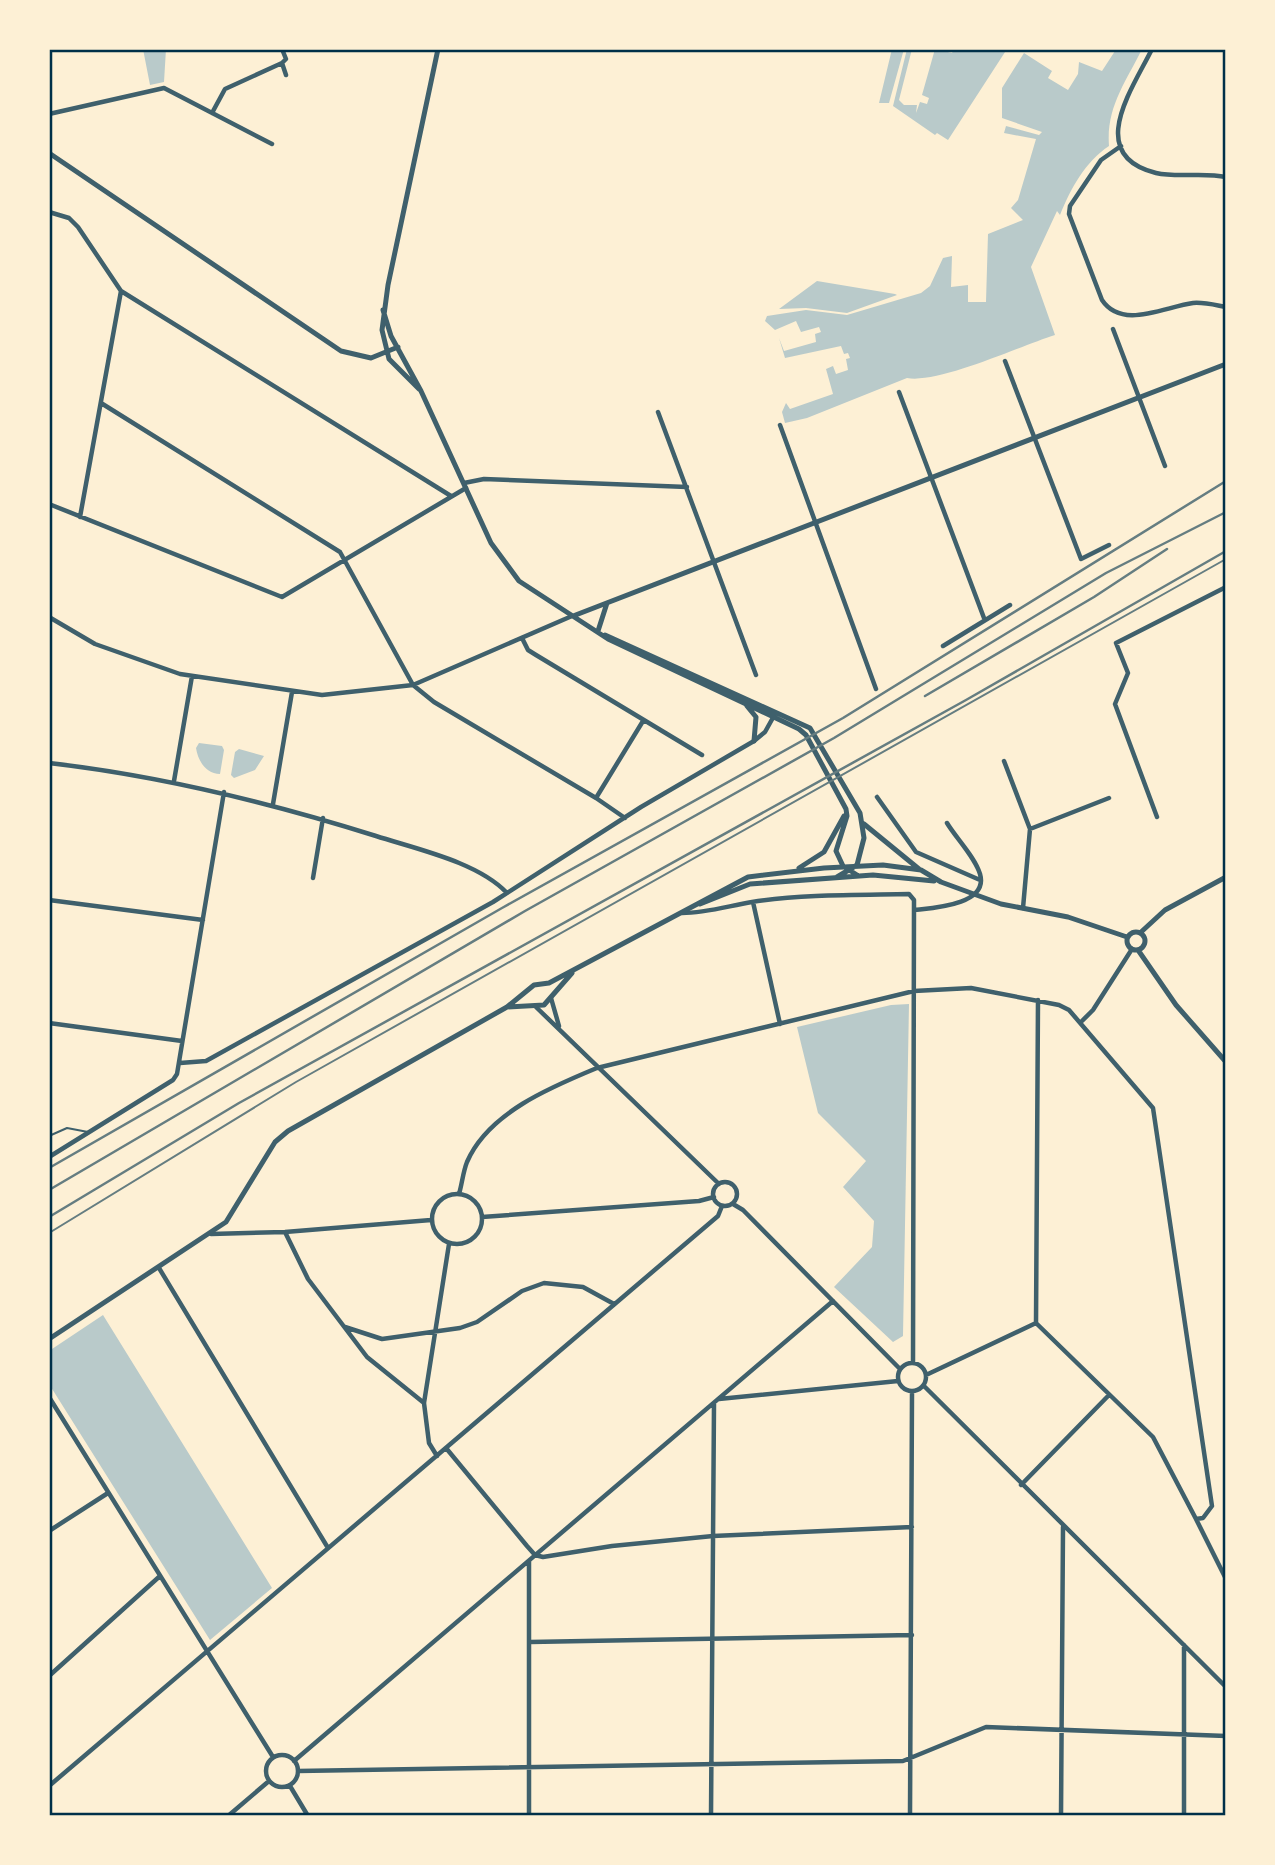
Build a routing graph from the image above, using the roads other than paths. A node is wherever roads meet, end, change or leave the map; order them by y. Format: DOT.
graph roads {
  1 [pos="282,49"];
  2 [pos="438,49"];
  3 [pos="1152,49"];
  4 [pos="282,63"];
  5 [pos="286,75"];
  6 [pos="212,113"];
  7 [pos="49,114"];
  8 [pos="272,145"];
  9 [pos="1121,146"];
  10 [pos="49,153"];
  11 [pos="1226,177"];
  12 [pos="49,212"];
  13 [pos="121,290"];
  14 [pos="1226,307"];
  15 [pos="383,310"];
  16 [pos="1113,329"];
  17 [pos="398,347"];
  18 [pos="386,354"];
  19 [pos="1005,360"];
  20 [pos="1226,364"];
  21 [pos="421,391"];
  22 [pos="899,392"];
  23 [pos="1139,397"];
  24 [pos="101,403"];
  25 [pos="657,412"];
  26 [pos="779,425"];
  27 [pos="1035,437"];
  28 [pos="1165,466"];
  29 [pos="931,479"];
  30 [pos="465,485"];
  31 [pos="687,487"];
  32 [pos="451,496"];
  33 [pos="49,504"];
  34 [pos="80,517"];
  35 [pos="817,522"];
  36 [pos="1109,545"];
  37 [pos="713,561"];
  38 [pos="343,562"];
  39 [pos="1226,587"];
  40 [pos="607,603"];
  41 [pos="1010,605"];
  42 [pos="573,615"];
  43 [pos="49,617"];
  44 [pos="984,618"];
  45 [pos="597,631"];
  46 [pos="605,635"];
  47 [pos="522,638"];
  48 [pos="943,646"];
  49 [pos="192,676"];
  50 [pos="757,676"];
  51 [pos="413,685"];
  52 [pos="876,689"];
  53 [pos="292,692"];
  54 [pos="747,706"];
  55 [pos="775,714"];
  56 [pos="643,721"];
  57 [pos="754,741"];
  58 [pos="702,755"];
  59 [pos="1004,761"];
  60 [pos="49,763"];
  61 [pos="174,780"];
  62 [pos="224,792"];
  63 [pos="877,797"];
  64 [pos="596,798"];
  65 [pos="1109,798"];
  66 [pos="272,804"];
  67 [pos="846,808"];
  68 [pos="1157,817"];
  69 [pos="323,818"];
  70 [pos="625,818"];
  71 [pos="863,823"];
  72 [pos="947,823"];
  73 [pos="1030,829"];
  74 [pos="857,865"];
  75 [pos="845,868"];
  76 [pos="797,870"];
  77 [pos="921,870"];
  78 [pos="857,875"];
  79 [pos="836,877"];
  80 [pos="1226,877"];
  81 [pos="313,878"];
  82 [pos="980,880"];
  83 [pos="941,882"];
  84 [pos="507,893"];
  85 [pos="975,894"];
  86 [pos="49,900"];
  87 [pos="753,902"];
  88 [pos="1023,908"];
  89 [pos="915,910"];
  90 [pos="681,912"];
  91 [pos="203,920"];
  92 [pos="1140,933"];
  93 [pos="1127,937"];
  94 [pos="1135,950"];
  95 [pos="576,969"];
  96 [pos="549,983"];
  97 [pos="914,991"];
  98 [pos="525,995"];
  99 [pos="552,996"];
  100 [pos="1038,1000"];
  101 [pos="533,1006"];
  102 [pos="507,1007"];
  103 [pos="1082,1021"];
  104 [pos="49,1023"];
  105 [pos="780,1024"];
  106 [pos="559,1027"];
  107 [pos="182,1041"];
  108 [pos="1226,1062"];
  109 [pos="180,1063"];
  110 [pos="597,1068"];
  111 [pos="89,1133"];
  112 [pos="49,1136"];
  113 [pos="49,1157"];
  114 [pos="719,1184"];
  115 [pos="459,1194"];
  116 [pos="714,1197"];
  117 [pos="733,1203"];
  118 [pos="722,1206"];
  119 [pos="482,1217"];
  120 [pos="431,1220"];
  121 [pos="285,1232"];
  122 [pos="211,1234"];
  123 [pos="449,1244"];
  124 [pos="159,1268"];
  125 [pos="833,1301"];
  126 [pos="614,1304"];
  127 [pos="1036,1323"];
  128 [pos="345,1327"];
  129 [pos="437,1329"];
  130 [pos="49,1339"];
  131 [pos="913,1363"];
  132 [pos="900,1369"];
  133 [pos="926,1375"];
  134 [pos="898,1381"];
  135 [pos="924,1386"];
  136 [pos="912,1392"];
  137 [pos="1109,1395"];
  138 [pos="49,1397"];
  139 [pos="716,1401"];
  140 [pos="424,1404"];
  141 [pos="446,1448"];
  142 [pos="437,1456"];
  143 [pos="1021,1485"];
  144 [pos="108,1493"];
  145 [pos="1196,1519"];
  146 [pos="912,1527"];
  147 [pos="1063,1527"];
  148 [pos="49,1531"];
  149 [pos="713,1536"];
  150 [pos="328,1548"];
  151 [pos="535,1555"];
  152 [pos="529,1560"];
  153 [pos="160,1576"];
  154 [pos="1226,1579"];
  155 [pos="912,1635"];
  156 [pos="712,1639"];
  157 [pos="530,1642"];
  158 [pos="1184,1645"];
  159 [pos="209,1651"];
  160 [pos="49,1676"];
  161 [pos="1226,1687"];
  162 [pos="1062,1728"];
  163 [pos="1184,1733"];
  164 [pos="1226,1736"];
  165 [pos="273,1757"];
  166 [pos="910,1760"];
  167 [pos="294,1761"];
  168 [pos="711,1764"];
  169 [pos="530,1768"];
  170 [pos="298,1772"];
  171 [pos="269,1781"];
  172 [pos="49,1786"];
  173 [pos="290,1786"];
  174 [pos="228,1816"];
  175 [pos="308,1816"];
  176 [pos="529,1816"];
  177 [pos="711,1816"];
  178 [pos="910,1816"];
  179 [pos="1061,1816"];
  180 [pos="1184,1816"];
  1 -- 4 [label="street"];
  2 -- 15 [label="street"];
  3 -- 9 [label="street"];
  4 -- 5 [label="street"];
  4 -- 6 [label="street"];
  6 -- 7 [label="street"];
  6 -- 8 [label="street"];
  9 -- 11 [label="street"];
  9 -- 14 [label="street"];
  10 -- 18 [label="street"];
  12 -- 13 [label="street"];
  13 -- 24 [label="street"];
  13 -- 32 [label="street"];
  15 -- 17 [label="street"];
  15 -- 18 [label="street"];
  16 -- 23 [label="street"];
  17 -- 18 [label="street"];
  17 -- 21 [label="street"];
  18 -- 21 [label="street"];
  19 -- 27 [label="street"];
  20 -- 23 [label="street"];
  21 -- 30 [label="street"];
  22 -- 29 [label="street"];
  23 -- 27 [label="street"];
  23 -- 28 [label="street"];
  24 -- 34 [label="street"];
  24 -- 38 [label="street"];
  25 -- 31 [label="street"];
  26 -- 35 [label="street"];
  27 -- 29 [label="street"];
  27 -- 36 [label="street"];
  29 -- 35 [label="street"];
  29 -- 44 [label="street"];
  30 -- 31 [label="street"];
  30 -- 32 [label="street"];
  30 -- 42 [label="street"];
  31 -- 37 [label="street"];
  32 -- 38 [label="street"];
  33 -- 34 [label="street"];
  34 -- 38 [label="street"];
  35 -- 37 [label="street"];
  35 -- 52 [label="street"];
  37 -- 40 [label="street"];
  37 -- 50 [label="street"];
  38 -- 51 [label="street"];
  39 -- 68 [label="street"];
  40 -- 42 [label="street"];
  40 -- 45 [label="street"];
  41 -- 44 [label="street"];
  42 -- 45 [label="street"];
  42 -- 47 [label="street"];
  43 -- 49 [label="street"];
  44 -- 48 [label="street"];
  45 -- 46 [label="street"];
  46 -- 54 [label="street"];
  46 -- 55 [label="street"];
  47 -- 51 [label="street"];
  47 -- 56 [label="street"];
  49 -- 53 [label="street"];
  49 -- 61 [label="street"];
  51 -- 53 [label="street"];
  51 -- 64 [label="street"];
  53 -- 66 [label="street"];
  54 -- 55 [label="street"];
  54 -- 57 [label="street"];
  55 -- 57 [label="street"];
  55 -- 67 [label="street"];
  55 -- 71 [label="street"];
  56 -- 58 [label="street"];
  56 -- 64 [label="street"];
  57 -- 70 [label="street"];
  59 -- 73 [label="street"];
  60 -- 61 [label="street"];
  61 -- 62 [label="street"];
  62 -- 66 [label="street"];
  62 -- 91 [label="street"];
  63 -- 82 [label="street"];
  64 -- 70 [label="street"];
  65 -- 73 [label="street"];
  66 -- 69 [label="street"];
  67 -- 75 [label="street"];
  67 -- 76 [label="street"];
  69 -- 81 [label="street"];
  69 -- 84 [label="street"];
  70 -- 84 [label="street"];
  71 -- 74 [label="street"];
  71 -- 77 [label="street"];
  72 -- 82 [label="street"];
  73 -- 88 [label="street"];
  74 -- 75 [label="street"];
  74 -- 77 [label="street"];
  75 -- 76 [label="street"];
  75 -- 78 [label="street"];
  75 -- 79 [label="street"];
  76 -- 90 [label="street"];
  77 -- 83 [label="street"];
  78 -- 79 [label="street"];
  78 -- 83 [label="street"];
  79 -- 90 [label="street"];
  80 -- 92 [label="street"];
  82 -- 85 [label="street"];
  83 -- 85 [label="street"];
  84 -- 109 [label="street"];
  85 -- 88 [label="street"];
  85 -- 89 [label="street"];
  86 -- 91 [label="street"];
  87 -- 89 [label="street"];
  87 -- 90 [label="street"];
  87 -- 105 [label="street"];
  88 -- 93 [label="street"];
  89 -- 97 [label="street"];
  90 -- 95 [label="street"];
  91 -- 107 [label="street"];
  92 -- 93 [label="street"];
  92 -- 94 [label="street"];
  93 -- 94 [label="street"];
  94 -- 103 [label="street"];
  94 -- 108 [label="street"];
  95 -- 96 [label="street"];
  95 -- 99 [label="street"];
  96 -- 98 [label="street"];
  96 -- 99 [label="street"];
  97 -- 100 [label="street"];
  97 -- 105 [label="street"];
  97 -- 131 [label="street"];
  98 -- 101 [label="street"];
  98 -- 102 [label="street"];
  99 -- 101 [label="street"];
  99 -- 106 [label="street"];
  100 -- 103 [label="street"];
  100 -- 127 [label="street"];
  101 -- 102 [label="street"];
  101 -- 106 [label="street"];
  102 -- 122 [label="street"];
  103 -- 145 [label="street"];
  104 -- 107 [label="street"];
  105 -- 110 [label="street"];
  106 -- 110 [label="street"];
  107 -- 109 [label="street"];
  109 -- 111 [label="street"];
  110 -- 114 [label="street"];
  110 -- 115 [label="street"];
  111 -- 112 [label="lane"];
  111 -- 113 [label="street"];
  114 -- 116 [label="street"];
  114 -- 117 [label="street"];
  115 -- 119 [label="street"];
  115 -- 120 [label="street"];
  116 -- 118 [label="street"];
  116 -- 119 [label="street"];
  117 -- 118 [label="street"];
  117 -- 125 [label="street"];
  118 -- 126 [label="street"];
  119 -- 123 [label="street"];
  120 -- 121 [label="street"];
  120 -- 123 [label="street"];
  121 -- 122 [label="street"];
  121 -- 128 [label="street"];
  122 -- 124 [label="street"];
  123 -- 129 [label="street"];
  124 -- 130 [label="street"];
  124 -- 150 [label="street"];
  125 -- 132 [label="street"];
  125 -- 139 [label="street"];
  126 -- 129 [label="street"];
  126 -- 141 [label="street"];
  127 -- 133 [label="street"];
  127 -- 137 [label="street"];
  128 -- 129 [label="street"];
  128 -- 140 [label="street"];
  129 -- 140 [label="street"];
  131 -- 132 [label="street"];
  131 -- 133 [label="street"];
  132 -- 134 [label="street"];
  133 -- 135 [label="street"];
  134 -- 136 [label="street"];
  134 -- 139 [label="street"];
  135 -- 136 [label="street"];
  135 -- 143 [label="street"];
  136 -- 146 [label="street"];
  137 -- 143 [label="street"];
  137 -- 145 [label="street"];
  138 -- 144 [label="street"];
  139 -- 149 [label="street"];
  139 -- 151 [label="street"];
  140 -- 142 [label="street"];
  141 -- 142 [label="street"];
  141 -- 151 [label="street"];
  142 -- 150 [label="street"];
  143 -- 147 [label="street"];
  144 -- 148 [label="street"];
  144 -- 153 [label="street"];
  145 -- 154 [label="street"];
  146 -- 149 [label="street"];
  146 -- 155 [label="street"];
  147 -- 158 [label="street"];
  147 -- 162 [label="street"];
  149 -- 151 [label="street"];
  149 -- 156 [label="street"];
  150 -- 159 [label="street"];
  151 -- 152 [label="street"];
  152 -- 157 [label="street"];
  152 -- 167 [label="street"];
  153 -- 159 [label="street"];
  153 -- 160 [label="street"];
  155 -- 156 [label="street"];
  155 -- 166 [label="street"];
  156 -- 157 [label="street"];
  156 -- 168 [label="street"];
  157 -- 169 [label="street"];
  158 -- 161 [label="street"];
  158 -- 163 [label="street"];
  159 -- 165 [label="street"];
  159 -- 172 [label="street"];
  162 -- 163 [label="street"];
  162 -- 166 [label="street"];
  162 -- 179 [label="street"];
  163 -- 164 [label="street"];
  163 -- 180 [label="street"];
  165 -- 167 [label="street"];
  165 -- 171 [label="street"];
  166 -- 168 [label="street"];
  166 -- 178 [label="street"];
  167 -- 170 [label="street"];
  168 -- 169 [label="street"];
  168 -- 177 [label="street"];
  169 -- 170 [label="street"];
  169 -- 176 [label="street"];
  170 -- 173 [label="street"];
  171 -- 173 [label="street"];
  171 -- 174 [label="street"];
  173 -- 175 [label="street"];
}
